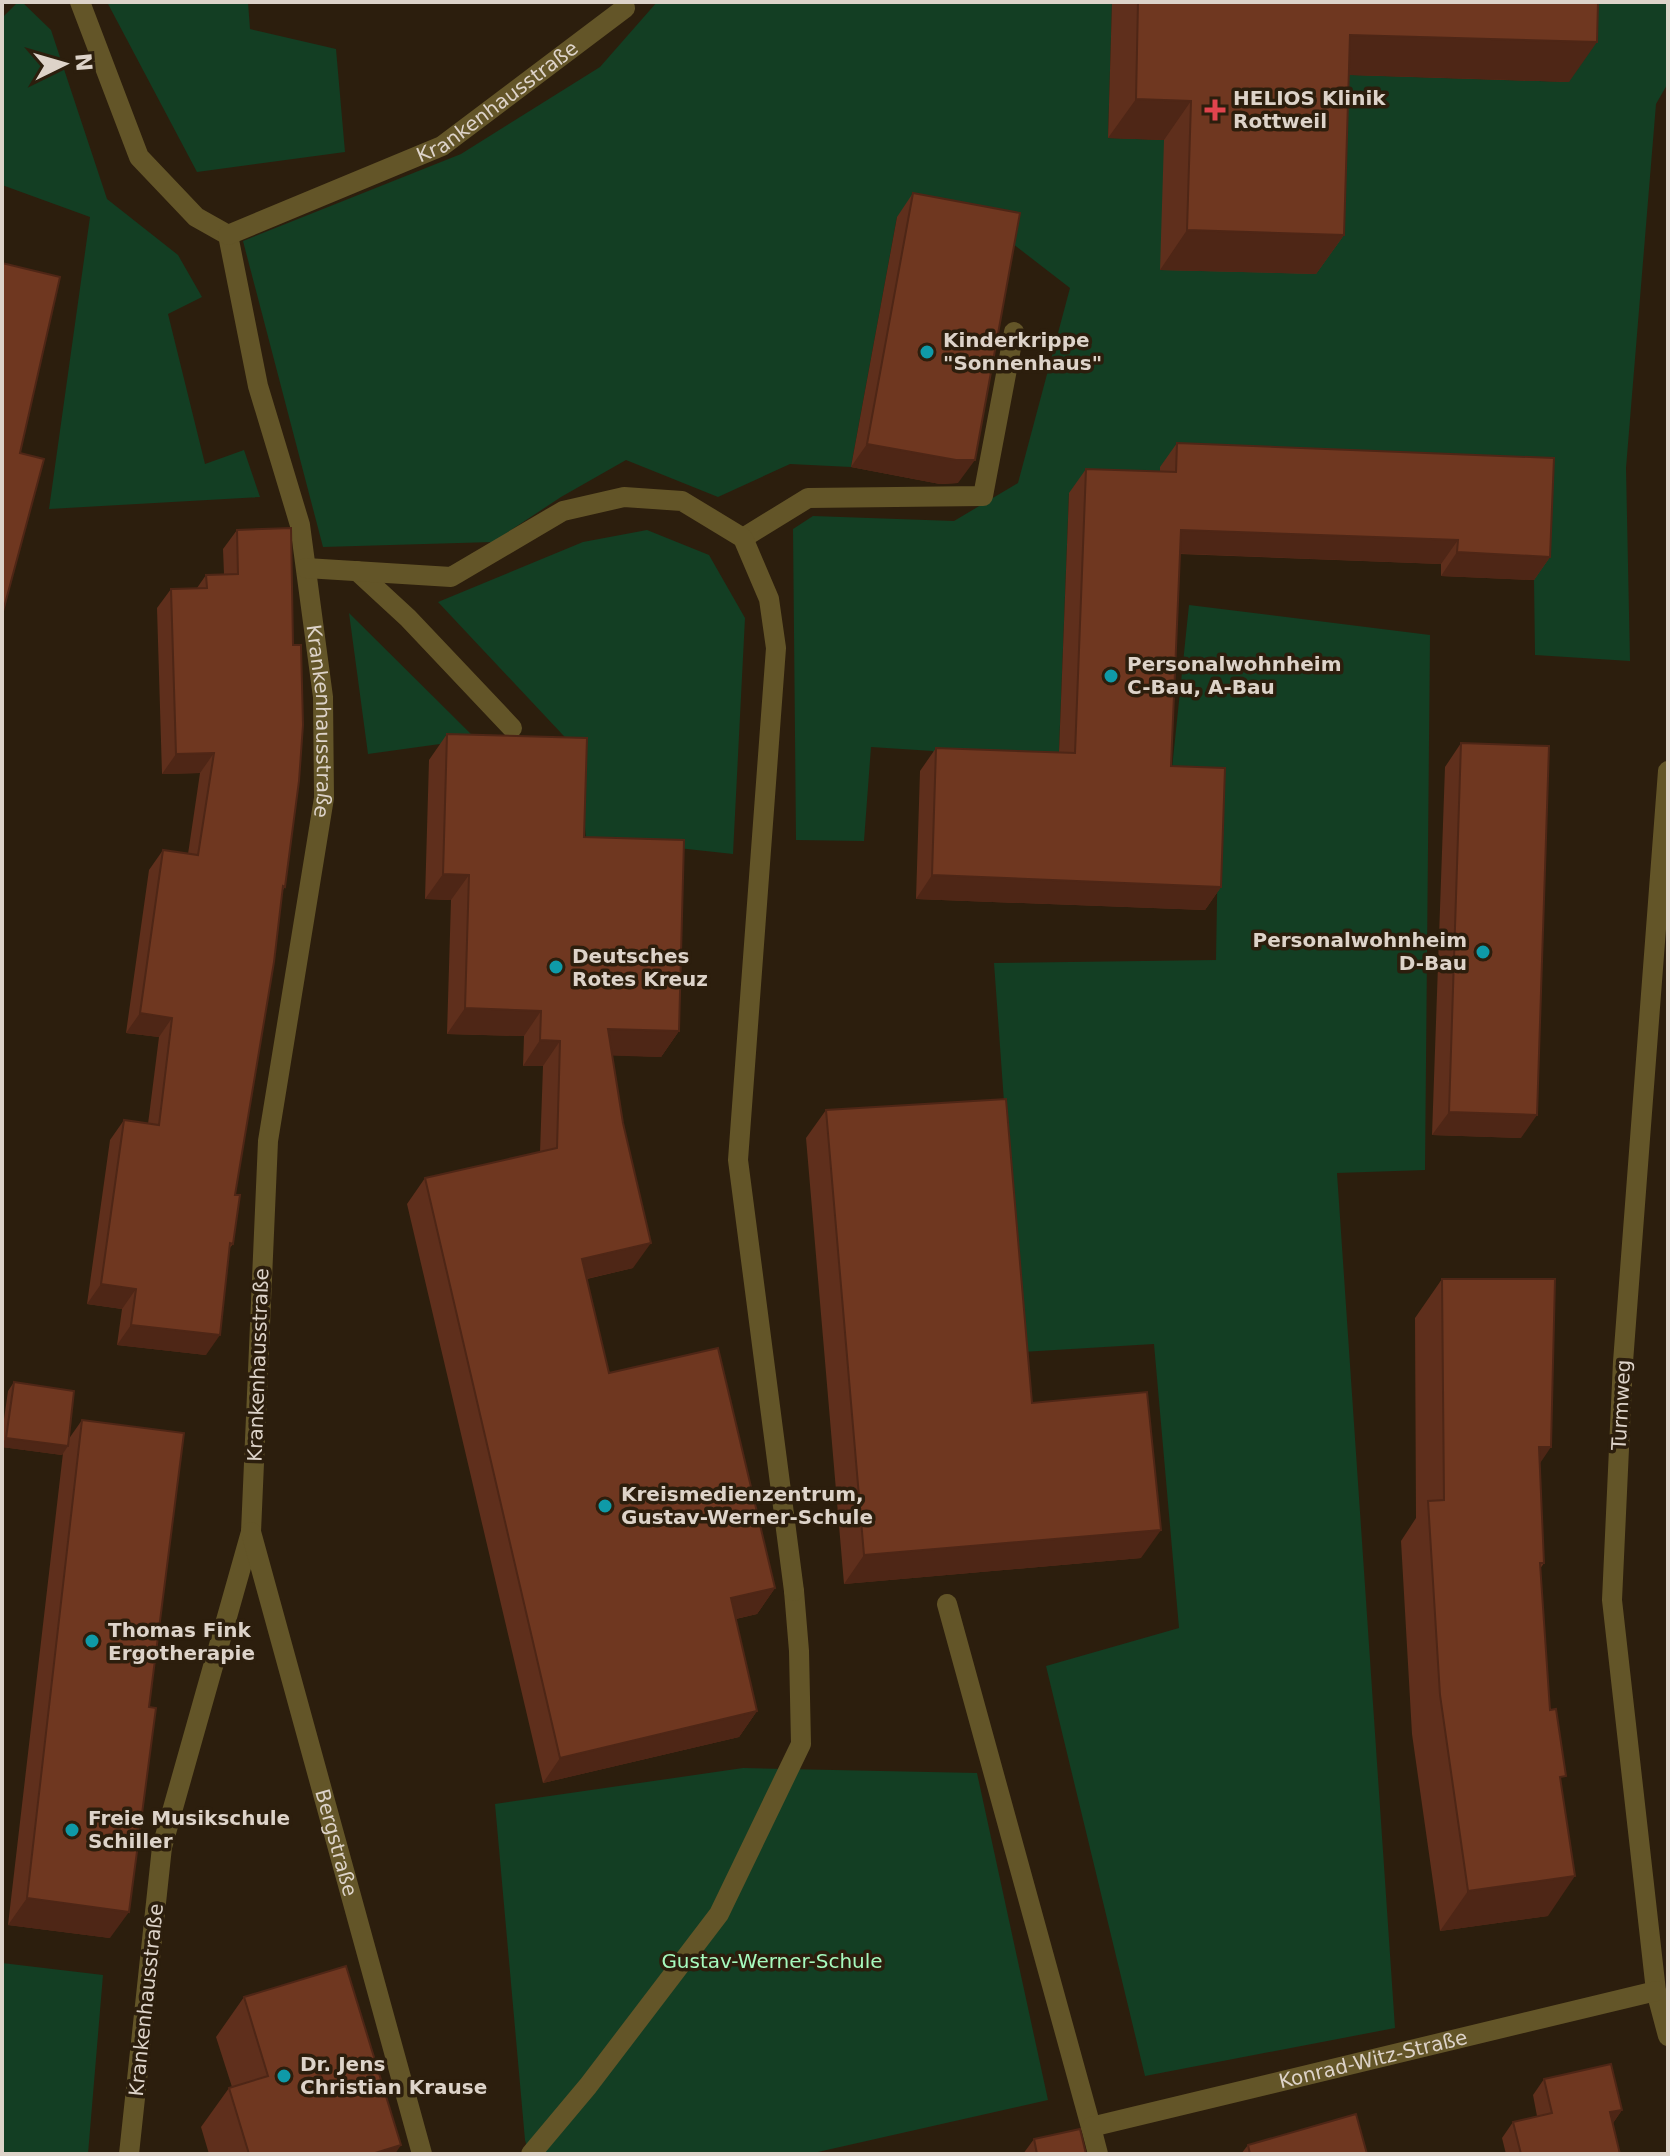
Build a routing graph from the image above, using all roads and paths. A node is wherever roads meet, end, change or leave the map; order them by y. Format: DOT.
graph roads {
  1 [pos="80,2"];
  2 [pos="628,5"];
  3 [pos="228,235"];
  4 [pos="1014,332"];
  5 [pos="743,538"];
  6 [pos="306,568"];
  7 [pos="357,571"];
  8 [pos="512,728"];
  9 [pos="1668,771"];
  10 [pos="251,1532"];
  11 [pos="947,1604"];
  12 [pos="1656,1991"];
  13 [pos="1668,2036"];
  14 [pos="1091,2127"];
  15 [pos="129,2154"];
  16 [pos="422,2154"];
  17 [pos="531,2154"];
  18 [pos="1098,2154"];
  1 -- 3 [label="street"];
  2 -- 3 [label="street, Krankenhausstraße"];
  3 -- 6 [label="street, Krankenhausstraße"];
  4 -- 5 [label="street"];
  5 -- 7 [label="street"];
  5 -- 17 [label="street"];
  6 -- 7 [label="street"];
  6 -- 10 [label="street, Krankenhausstraße"];
  7 -- 8 [label="street"];
  9 -- 12 [label="street, Turmweg"];
  10 -- 15 [label="street, Krankenhausstraße"];
  10 -- 16 [label="street, Bergstraße"];
  11 -- 14 [label="street"];
  12 -- 13 [label="street, Turmweg"];
  12 -- 14 [label="street, Konrad-Witz-Straße"];
  14 -- 18 [label="street"];
}
